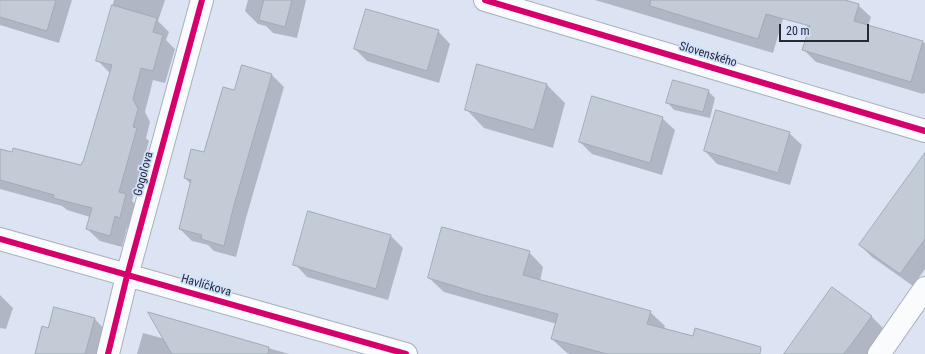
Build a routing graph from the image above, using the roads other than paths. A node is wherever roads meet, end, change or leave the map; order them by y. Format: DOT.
graph roads {
  1 [pos="202,0"];
  2 [pos="485,0"];
  3 [pos="925,131"];
  4 [pos="0,239"];
  5 [pos="127,276"];
  6 [pos="925,288"];
  7 [pos="108,354"];
  8 [pos="406,354"];
  9 [pos="879,354"];
  1 -- 5 [label="street, Gogoľova"];
  2 -- 3 [label="street, Slovenského"];
  4 -- 5 [label="street, Havlíčkova"];
  5 -- 7 [label="street, Gogoľova"];
  5 -- 8 [label="street, Havlíčkova"];
  6 -- 9 [label="street"];
}
